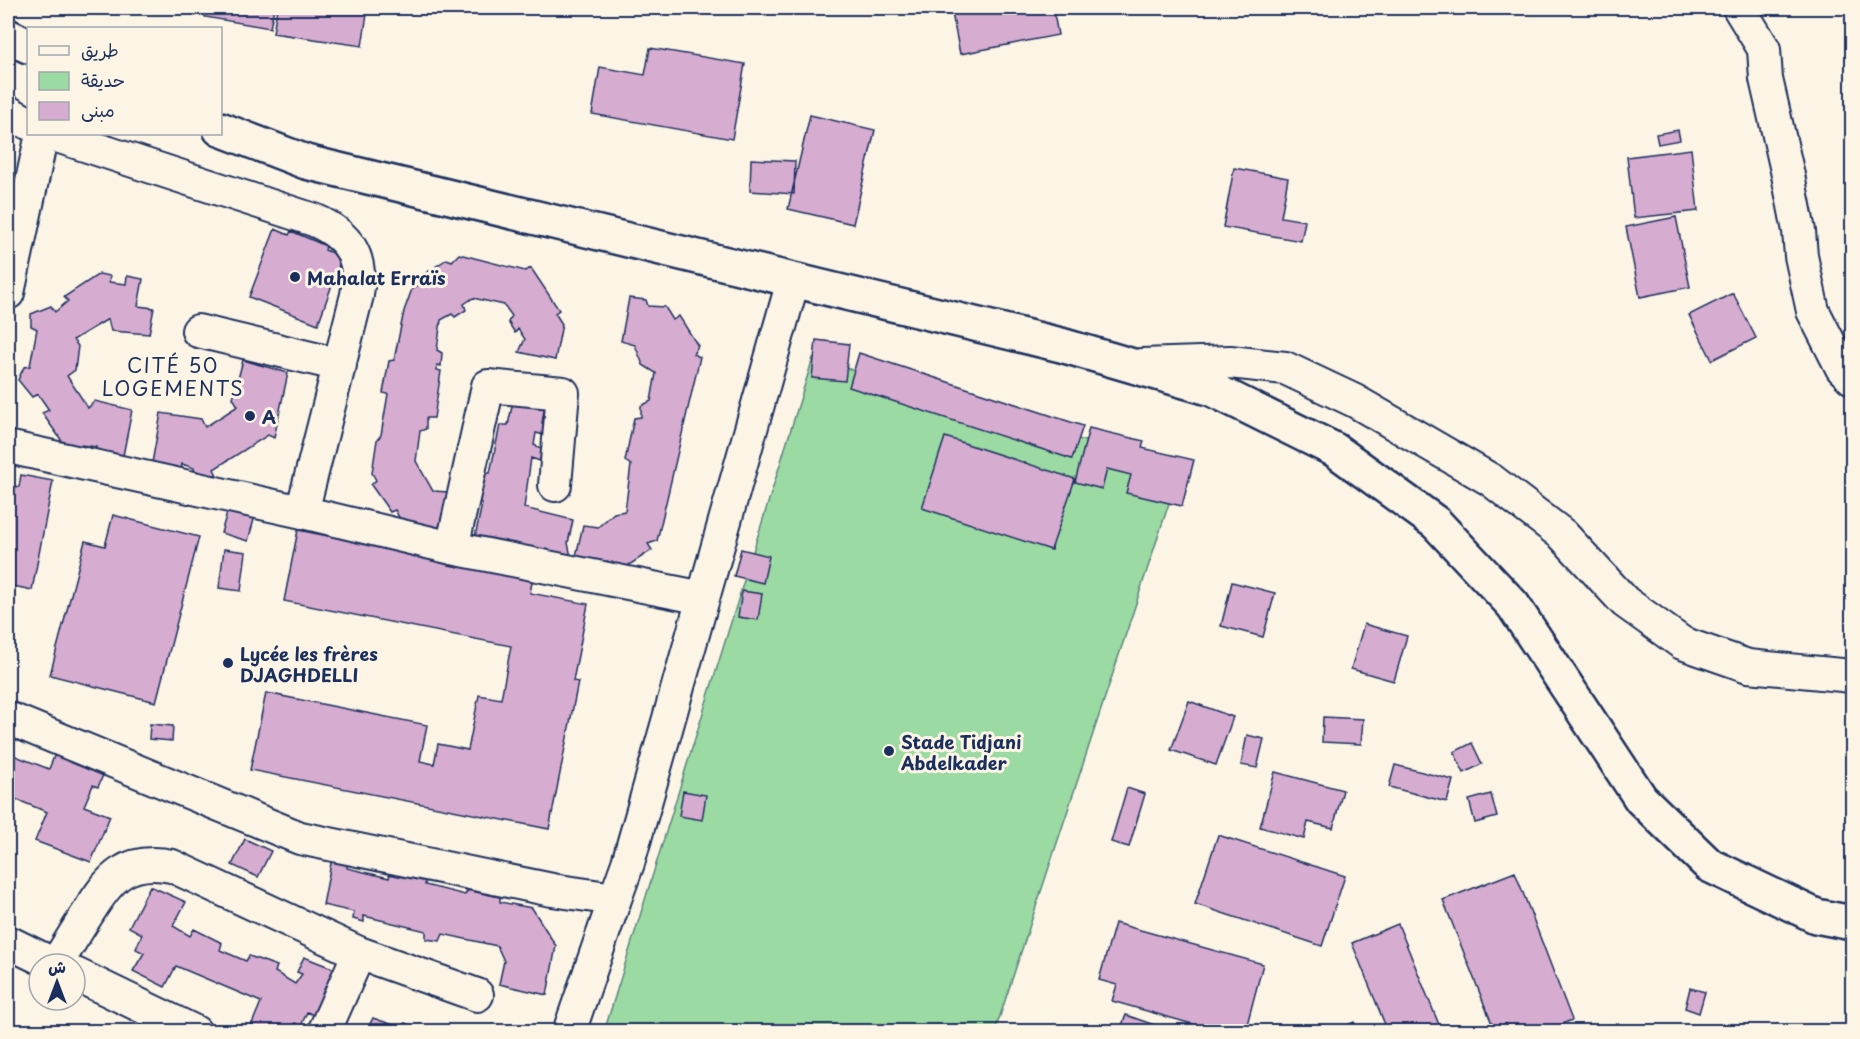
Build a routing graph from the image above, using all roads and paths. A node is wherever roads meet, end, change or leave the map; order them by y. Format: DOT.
graph roads {
  1 [pos="1739,8"];
  2 [pos="8,36"];
  3 [pos="27,46"];
  4 [pos="8,112"];
  5 [pos="27,122"];
  6 [pos="222,130"];
  7 [pos="42,135"];
  8 [pos="54,135"];
  9 [pos="793,281"];
  10 [pos="8,293"];
  11 [pos="198,331"];
  12 [pos="340,364"];
  13 [pos="1128,365"];
  14 [pos="1852,378"];
  15 [pos="8,447"];
  16 [pos="555,485"];
  17 [pos="302,512"];
  18 [pos="452,548"];
  19 [pos="703,598"];
  20 [pos="1852,676"];
  21 [pos="8,718"];
  22 [pos="615,899"];
  23 [pos="1852,923"];
  24 [pos="8,942"];
  25 [pos="29,952"];
  26 [pos="63,952"];
  27 [pos="359,953"];
  28 [pos="87,980"];
  29 [pos="477,995"];
  30 [pos="195,1032"];
  31 [pos="324,1032"];
  32 [pos="569,1032"];
  1 -- 14 [label="street"];
  2 -- 3 [label="main road"];
  4 -- 5 [label="street"];
  6 -- 9 [label="main road"];
  7 -- 10 [label="street"];
  8 -- 12 [label="street"];
  9 -- 13 [label="main road"];
  9 -- 19 [label="street"];
  11 -- 12 [label="street"];
  12 -- 17 [label="street"];
  13 -- 20 [label="street"];
  13 -- 23 [label="main road"];
  15 -- 17 [label="street"];
  16 -- 18 [label="street"];
  17 -- 18 [label="street"];
  18 -- 19 [label="street"];
  19 -- 22 [label="street"];
  21 -- 22 [label="street"];
  22 -- 32 [label="street"];
  24 -- 25 [label="street"];
  26 -- 27 [label="street"];
  27 -- 29 [label="street"];
  27 -- 31 [label="street"];
  28 -- 30 [label="street"];
}
